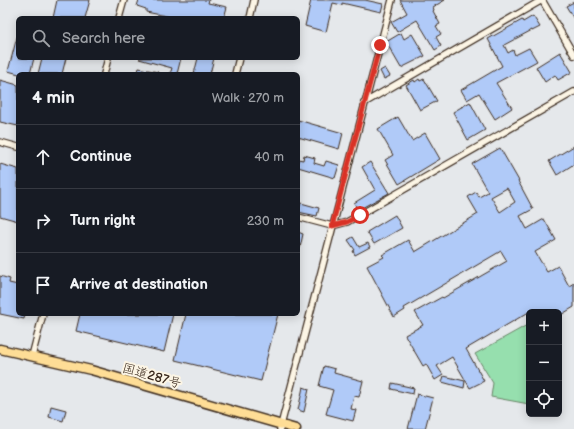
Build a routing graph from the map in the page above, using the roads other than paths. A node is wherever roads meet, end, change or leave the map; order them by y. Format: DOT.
graph roads {
  1 [pos="124,0"];
  2 [pos="254,0"];
  3 [pos="390,0"];
  4 [pos="542,0"];
  5 [pos="120,16"];
  6 [pos="250,16"];
  7 [pos="574,55"];
  8 [pos="108,60"];
  9 [pos="238,60"];
  10 [pos="104,72"];
  11 [pos="236,72"];
  12 [pos="574,92"];
  13 [pos="364,103"];
  14 [pos="0,142"];
  15 [pos="16,146"];
  16 [pos="300,218"];
  17 [pos="332,226"];
  18 [pos="42,316"];
  19 [pos="0,348"];
  20 [pos="32,356"];
  21 [pos="280,427"];
  22 [pos="296,429"];
  1 -- 5 [label="street"];
  2 -- 6 [label="street"];
  3 -- 13 [label="street"];
  4 -- 7 [label="street"];
  4 -- 13 [label="street"];
  8 -- 10 [label="street"];
  9 -- 11 [label="street"];
  12 -- 17 [label="street"];
  13 -- 17 [label="street"];
  14 -- 15 [label="street"];
  16 -- 17 [label="street"];
  17 -- 21 [label="street"];
  18 -- 20 [label="street"];
  19 -- 20 [label="highway, 国道287号"];
  20 -- 21 [label="highway, 国道287号"];
  21 -- 22 [label="highway, 国道287号"];
}
